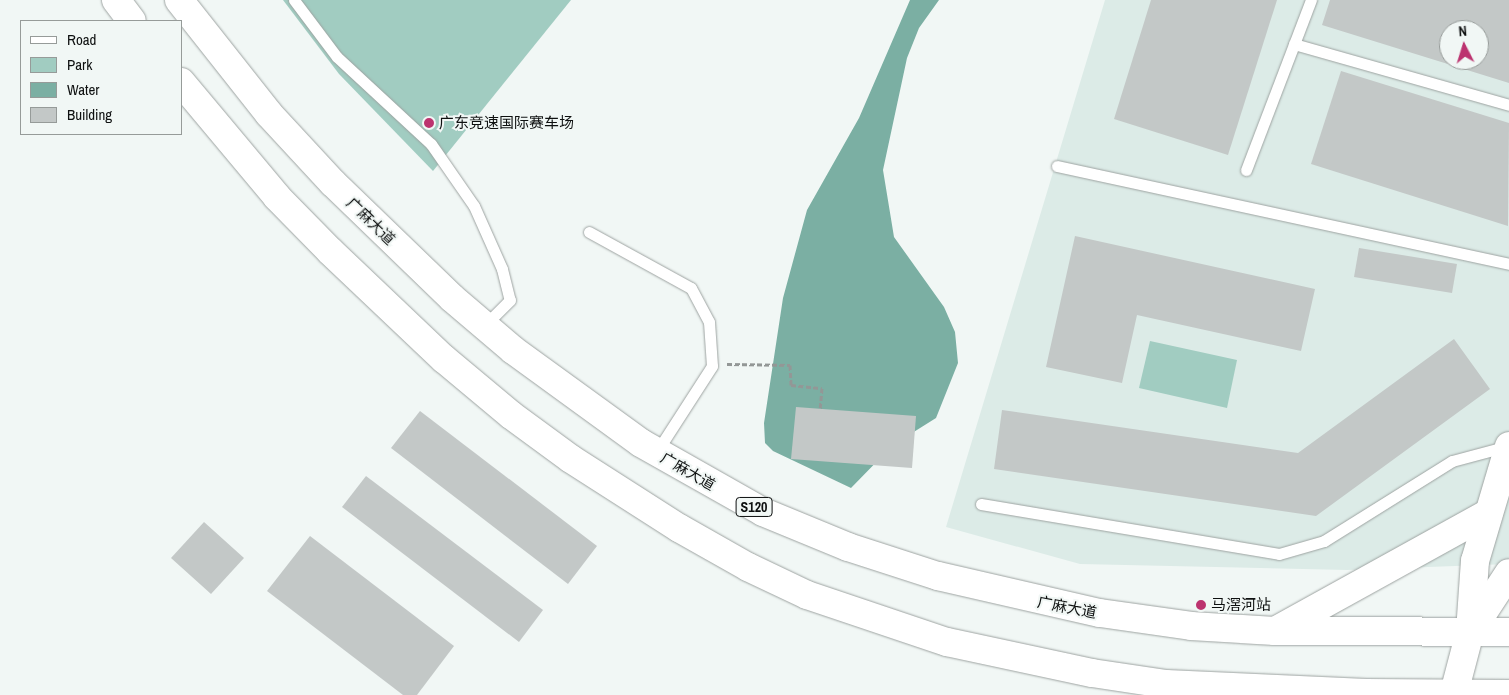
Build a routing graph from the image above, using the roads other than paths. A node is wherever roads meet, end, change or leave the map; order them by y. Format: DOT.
graph roads {
  1 [pos="116,0"];
  2 [pos="179,0"];
  3 [pos="294,0"];
  4 [pos="1311,0"];
  5 [pos="131,20"];
  6 [pos="1294,44"];
  7 [pos="182,83"];
  8 [pos="1509,105"];
  9 [pos="1057,166"];
  10 [pos="1246,170"];
  11 [pos="588,232"];
  12 [pos="1509,264"];
  13 [pos="484,326"];
  14 [pos="1509,446"];
  15 [pos="656,453"];
  16 [pos="981,504"];
  17 [pos="1489,513"];
  18 [pos="1509,573"];
  19 [pos="1275,631"];
  20 [pos="1470,632"];
  21 [pos="1509,632"];
  22 [pos="1454,693"];
  23 [pos="1509,694"];
  1 -- 5 [label="main road"];
  2 -- 13 [label="main road, 广麻大道 / S120"];
  3 -- 13 [label="lane"];
  4 -- 6 [label="lane"];
  6 -- 8 [label="lane"];
  6 -- 10 [label="lane"];
  7 -- 22 [label="main road"];
  9 -- 12 [label="lane"];
  11 -- 15 [label="lane"];
  13 -- 15 [label="main road, 广麻大道 / S120"];
  14 -- 16 [label="lane"];
  14 -- 17 [label="main road"];
  15 -- 19 [label="main road, 广麻大道 / S120"];
  17 -- 19 [label="main road"];
  17 -- 20 [label="main road"];
  18 -- 20 [label="main road"];
  19 -- 20 [label="main road, 广麻大道 / S120"];
  20 -- 21 [label="main road, 广麻大道 / S120"];
  20 -- 22 [label="main road"];
  22 -- 23 [label="main road"];
}
